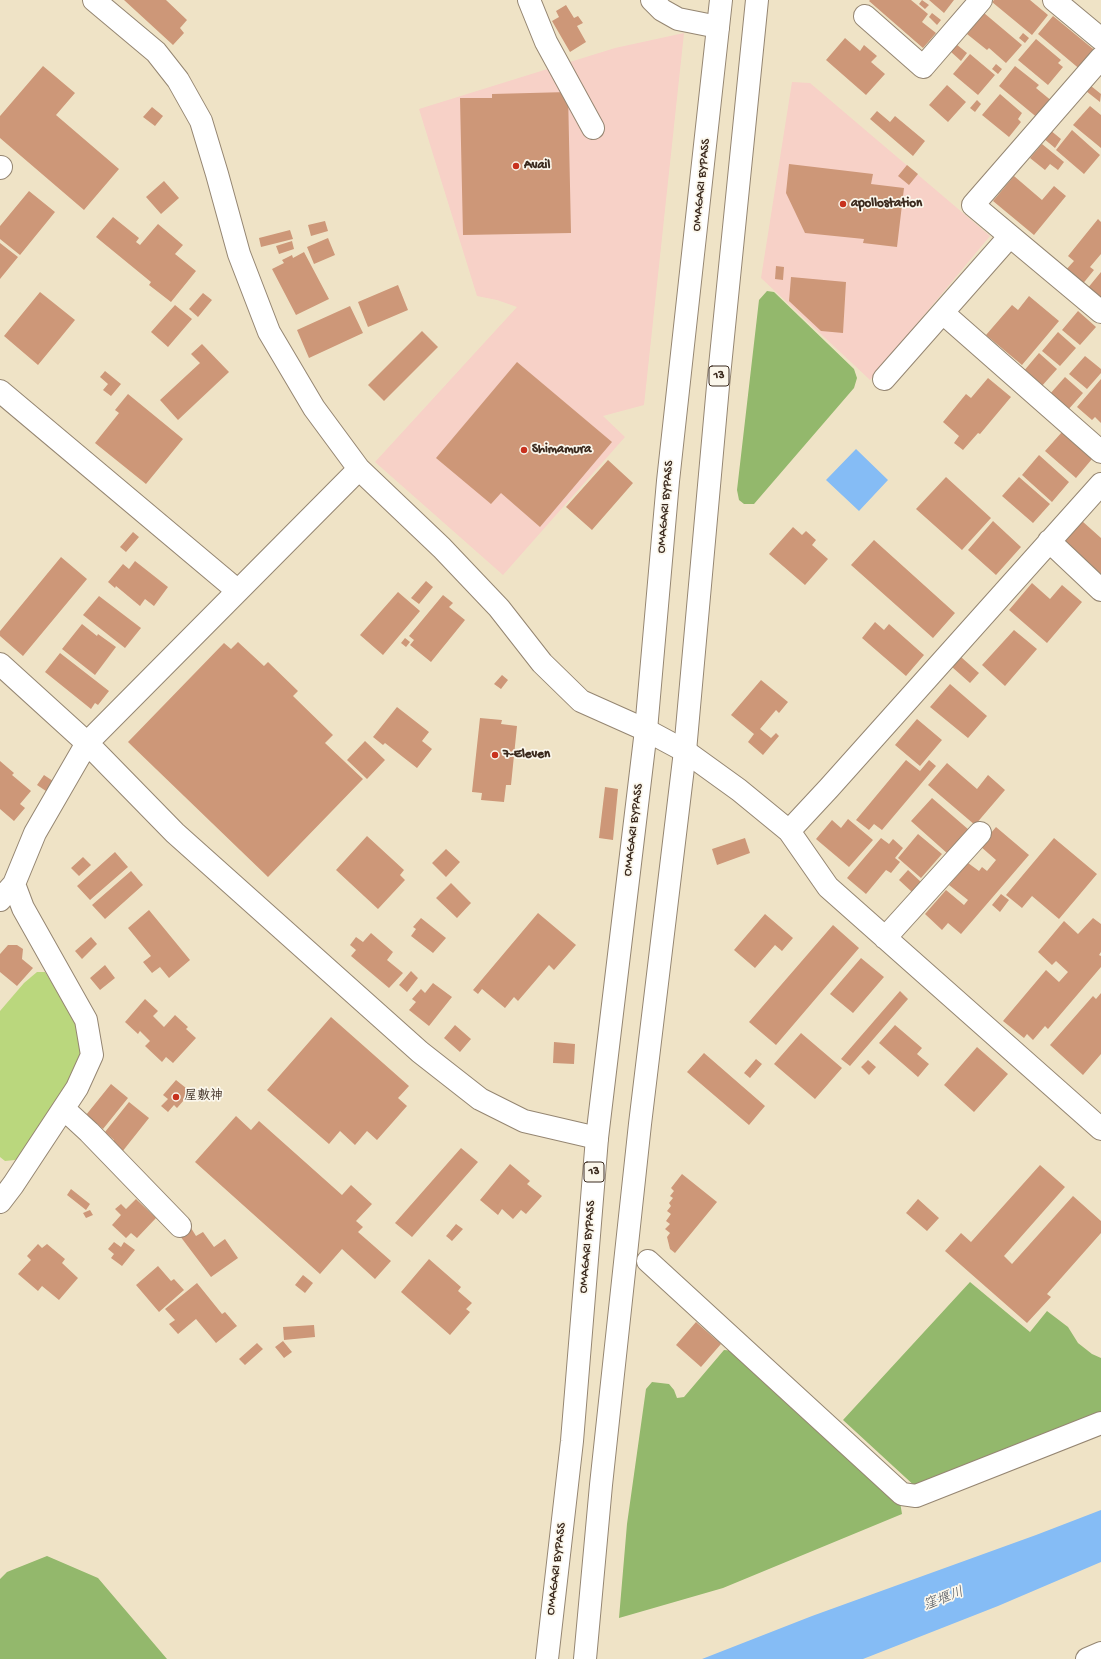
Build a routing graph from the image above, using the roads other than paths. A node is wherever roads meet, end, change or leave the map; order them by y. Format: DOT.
graph roads {
  1 [pos="94,0"];
  2 [pos="529,0"];
  3 [pos="652,0"];
  4 [pos="721,0"];
  5 [pos="757,0"];
  6 [pos="981,0"];
  7 [pos="1054,0"];
  8 [pos="865,16"];
  9 [pos="718,27"];
  10 [pos="1101,39"];
  11 [pos="1101,58"];
  12 [pos="593,128"];
  13 [pos="1010,236"];
  14 [pos="1101,312"];
  15 [pos="943,313"];
  16 [pos="884,379"];
  17 [pos="0,391"];
  18 [pos="1101,452"];
  19 [pos="359,469"];
  20 [pos="1100,486"];
  21 [pos="1049,541"];
  22 [pos="1101,590"];
  23 [pos="238,591"];
  24 [pos="0,664"];
  25 [pos="646,730"];
  26 [pos="87,743"];
  27 [pos="685,751"];
  28 [pos="789,831"];
  29 [pos="980,833"];
  30 [pos="14,884"];
  31 [pos="0,900"];
  32 [pos="885,938"];
  33 [pos="64,1109"];
  34 [pos="1101,1129"];
  35 [pos="597,1138"];
  36 [pos="4,1187"];
  37 [pos="180,1226"];
  38 [pos="648,1261"];
  39 [pos="1101,1423"];
  40 [pos="1101,1653"];
  41 [pos="547,1659"];
  42 [pos="586,1659"];
  43 [pos="1088,1659"];
  1 -- 19 [label="main road"];
  2 -- 12 [label="main road"];
  3 -- 9 [label="main road"];
  4 -- 9 [label="main road, OMAGARI BYPASS / 13"];
  5 -- 27 [label="main road, 13"];
  6 -- 8 [label="main road"];
  7 -- 10 [label="main road"];
  9 -- 25 [label="main road, OMAGARI BYPASS / 13"];
  11 -- 13 [label="main road"];
  13 -- 14 [label="main road"];
  13 -- 15 [label="main road"];
  15 -- 16 [label="main road"];
  15 -- 18 [label="main road"];
  17 -- 23 [label="main road"];
  19 -- 23 [label="main road"];
  19 -- 25 [label="main road"];
  20 -- 21 [label="main road"];
  21 -- 22 [label="main road"];
  21 -- 28 [label="main road"];
  23 -- 26 [label="main road"];
  24 -- 26 [label="main road"];
  25 -- 27 [label="main road"];
  25 -- 35 [label="main road, OMAGARI BYPASS / 13"];
  26 -- 30 [label="main road"];
  26 -- 35 [label="main road"];
  27 -- 28 [label="main road"];
  27 -- 42 [label="main road, 13"];
  28 -- 32 [label="main road"];
  29 -- 32 [label="main road"];
  30 -- 31 [label="main road"];
  30 -- 33 [label="main road"];
  32 -- 34 [label="main road"];
  33 -- 36 [label="main road"];
  33 -- 37 [label="main road"];
  35 -- 41 [label="main road, OMAGARI BYPASS / 13"];
  38 -- 39 [label="main road"];
  40 -- 43 [label="main road"];
}
